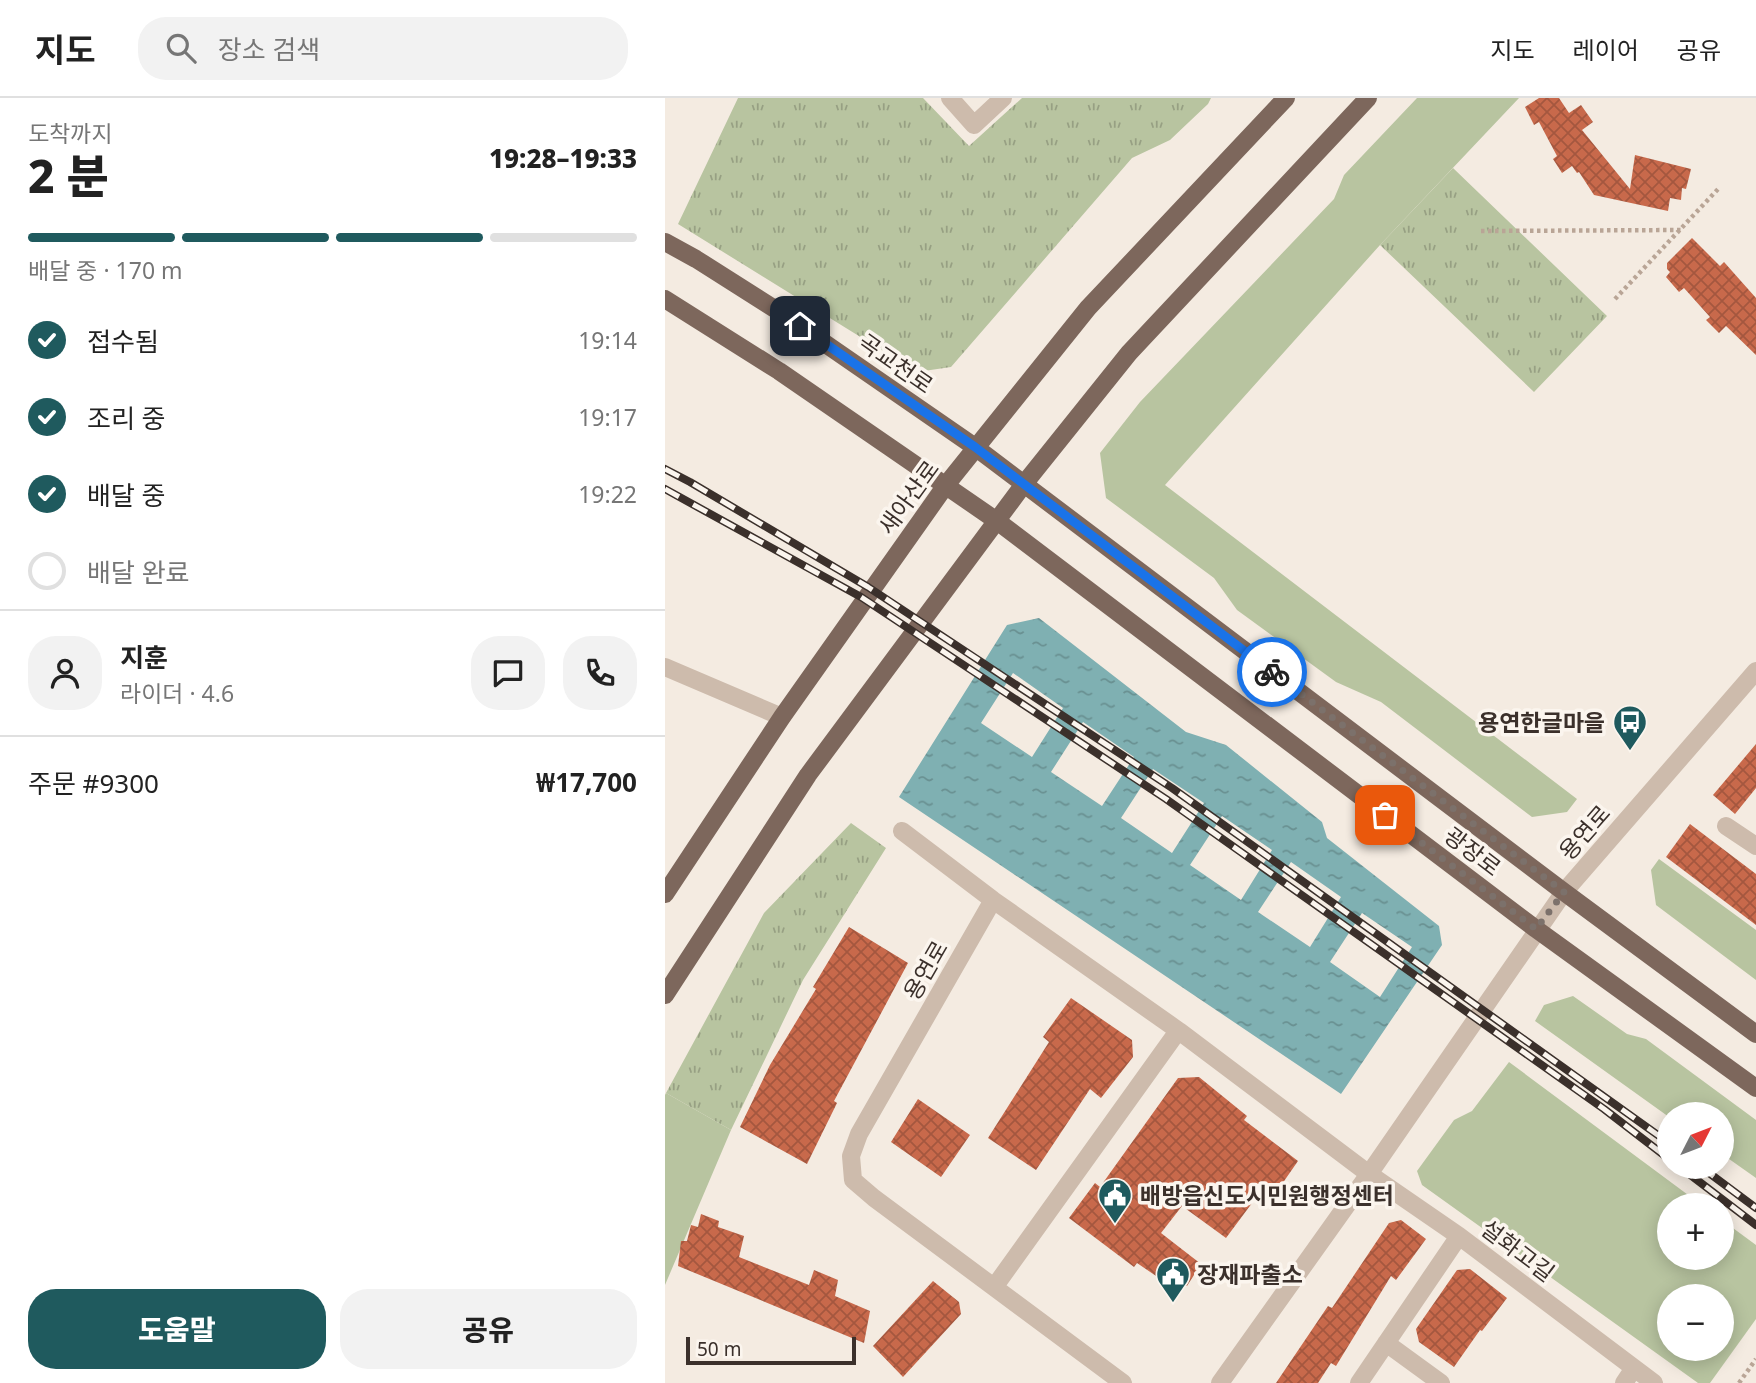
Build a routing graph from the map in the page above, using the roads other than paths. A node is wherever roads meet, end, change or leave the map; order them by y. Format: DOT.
graph roads {
  1 [pos="950,98"];
  2 [pos="1003,98"];
  3 [pos="1286,98"];
  4 [pos="1368,98"];
  5 [pos="665,242"];
  6 [pos="665,299"];
  7 [pos="975,447"];
  8 [pos="1024,484"];
  9 [pos="946,485"];
  10 [pos="997,522"];
  11 [pos="665,667"];
  12 [pos="1756,671"];
  13 [pos="782,717"];
  14 [pos="1726,826"];
  15 [pos="902,831"];
  16 [pos="1753,838"];
  17 [pos="666,890"];
  18 [pos="1564,892"];
  19 [pos="993,900"];
  20 [pos="1536,929"];
  21 [pos="665,995"];
  22 [pos="1178,1031"];
  23 [pos="1756,1034"];
  24 [pos="1756,1088"];
  25 [pos="1369,1174"];
  26 [pos="1459,1236"];
  27 [pos="995,1286"];
  28 [pos="1386,1343"];
  29 [pos="1629,1376"];
  30 [pos="1123,1383"];
  31 [pos="1220,1383"];
  32 [pos="1359,1383"];
  33 [pos="1440,1383"];
  34 [pos="1654,1383"];
  1 -- 2 [label="street"];
  3 -- 7 [label="main road, 새아산로"];
  4 -- 8 [label="main road"];
  5 -- 7 [label="main road, 곡교천로"];
  6 -- 9 [label="main road"];
  7 -- 8 [label="main road, 곡교천로"];
  7 -- 9 [label="main road, 새아산로"];
  8 -- 10 [label="main road"];
  8 -- 18 [label="main road, 광장로"];
  9 -- 10 [label="main road"];
  9 -- 13 [label="main road, 새아산로"];
  10 -- 20 [label="main road, 광장로"];
  10 -- 21 [label="main road"];
  11 -- 13 [label="street"];
  12 -- 18 [label="street, 용연로"];
  13 -- 17 [label="main road, 새아산로"];
  14 -- 16 [label="street"];
  15 -- 19 [label="street"];
  18 -- 20 [label="street, 용연로"];
  18 -- 23 [label="main road, 광장로"];
  19 -- 22 [label="street"];
  19 -- 27 [label="street, 용연로"];
  20 -- 24 [label="main road, 광장로"];
  20 -- 25 [label="street, 용연로"];
  22 -- 25 [label="street"];
  22 -- 27 [label="street"];
  25 -- 26 [label="street, 설화고길"];
  25 -- 31 [label="street, 용연로"];
  26 -- 28 [label="street"];
  26 -- 29 [label="street, 설화고길"];
  27 -- 30 [label="street, 용연로"];
  28 -- 32 [label="street"];
  28 -- 33 [label="street"];
  29 -- 34 [label="street, 설화고길"];
}
